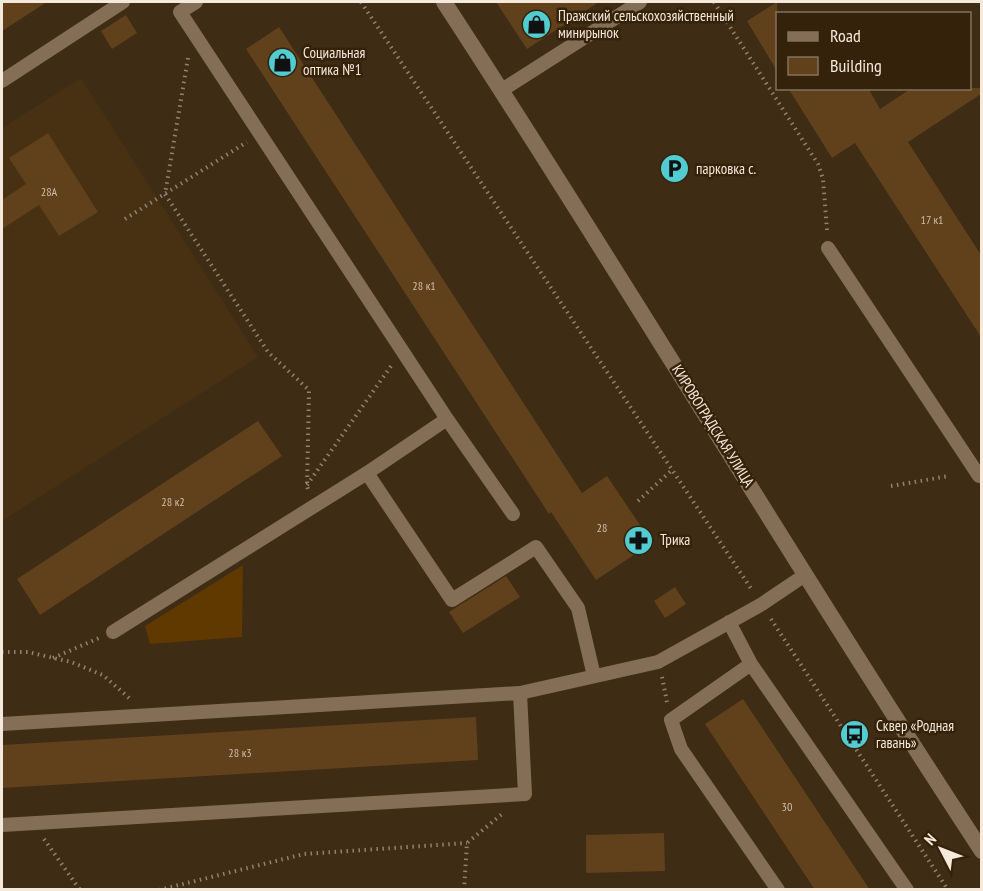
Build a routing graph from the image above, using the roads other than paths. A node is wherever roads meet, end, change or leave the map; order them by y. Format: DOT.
graph roads {
  1 [pos="123,2"];
  2 [pos="196,2"];
  3 [pos="444,2"];
  4 [pos="640,2"];
  5 [pos="2,81"];
  6 [pos="502,90"];
  7 [pos="828,248"];
  8 [pos="447,419"];
  9 [pos="367,473"];
  10 [pos="981,477"];
  11 [pos="513,513"];
  12 [pos="806,575"];
  13 [pos="729,622"];
  14 [pos="112,633"];
  15 [pos="752,664"];
  16 [pos="594,676"];
  17 [pos="520,693"];
  18 [pos="2,724"];
  19 [pos="2,825"];
  20 [pos="979,841"];
  21 [pos="778,890"];
  22 [pos="907,890"];
  1 -- 5 [label="lane"];
  2 -- 8 [label="lane"];
  3 -- 6 [label="street, КИРОВОГРАДСКАЯ УЛИЦА"];
  4 -- 6 [label="lane"];
  6 -- 12 [label="street, КИРОВОГРАДСКАЯ УЛИЦА"];
  7 -- 10 [label="lane"];
  8 -- 9 [label="lane"];
  8 -- 11 [label="lane"];
  9 -- 14 [label="lane"];
  9 -- 16 [label="lane"];
  12 -- 13 [label="lane"];
  12 -- 20 [label="street, КИРОВОГРАДСКАЯ УЛИЦА"];
  13 -- 15 [label="lane"];
  13 -- 16 [label="lane"];
  15 -- 21 [label="lane"];
  15 -- 22 [label="lane"];
  16 -- 17 [label="lane"];
  17 -- 18 [label="lane"];
  17 -- 19 [label="lane"];
}
